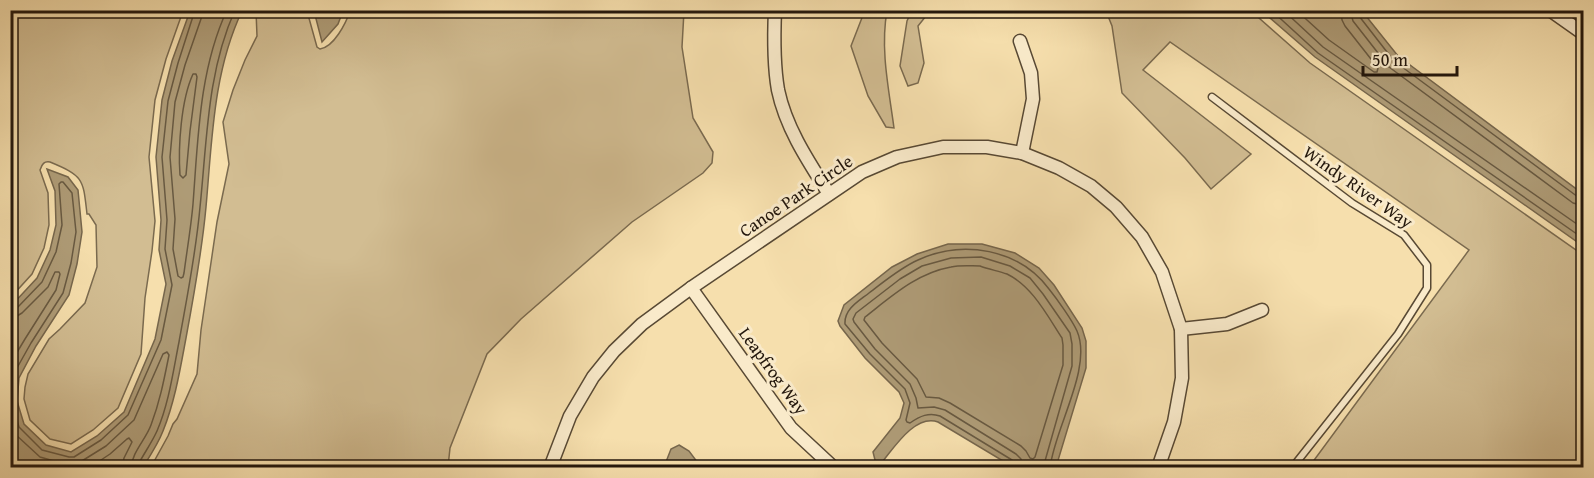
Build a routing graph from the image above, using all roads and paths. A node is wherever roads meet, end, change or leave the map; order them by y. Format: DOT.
graph roads {
  1 [pos="776,10"];
  2 [pos="1550,10"];
  3 [pos="1584,34"];
  4 [pos="1020,41"];
  5 [pos="1212,98"];
  6 [pos="1022,153"];
  7 [pos="829,194"];
  8 [pos="691,288"];
  9 [pos="1262,310"];
  10 [pos="1181,329"];
  11 [pos="550,468"];
  12 [pos="834,468"];
  13 [pos="1158,468"];
  14 [pos="1292,468"];
  1 -- 7 [label="street"];
  2 -- 3 [label="street"];
  4 -- 6 [label="street"];
  5 -- 14 [label="lane, Windy River Way"];
  6 -- 7 [label="street, Canoe Park Circle"];
  6 -- 10 [label="street, Canoe Park Circle"];
  7 -- 8 [label="street, Canoe Park Circle"];
  8 -- 11 [label="street, Canoe Park Circle"];
  8 -- 12 [label="street, Leapfrog Way"];
  9 -- 10 [label="street"];
  10 -- 13 [label="street, Canoe Park Circle"];
}
